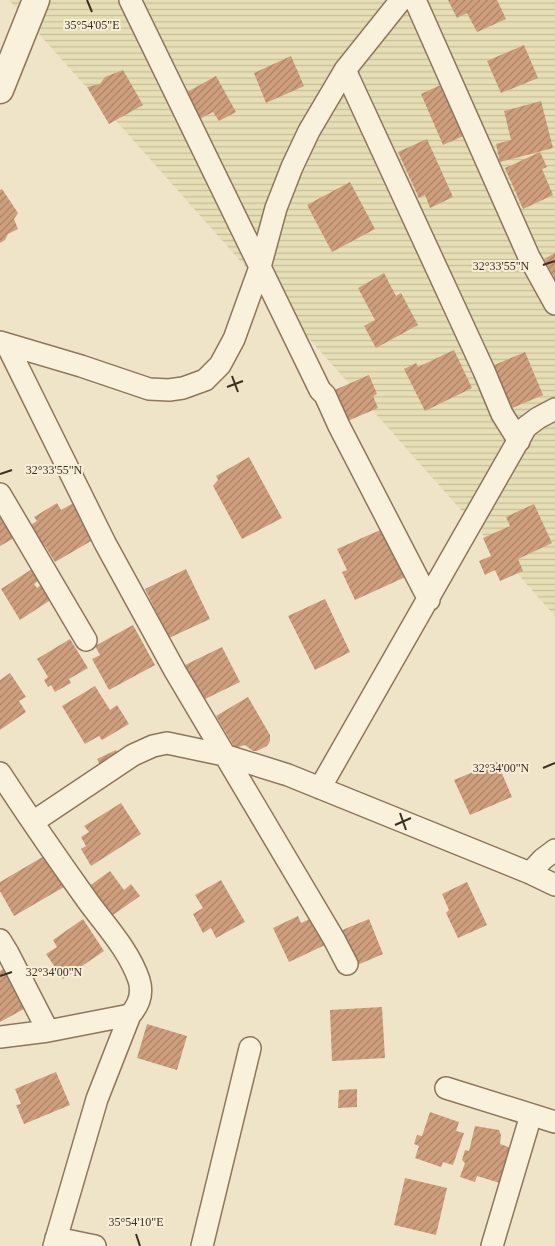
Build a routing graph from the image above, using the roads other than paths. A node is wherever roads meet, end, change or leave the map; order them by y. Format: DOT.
graph roads {
  1 [pos="36,0"];
  2 [pos="130,0"];
  3 [pos="401,0"];
  4 [pos="415,0"];
  5 [pos="346,70"];
  6 [pos="0,90"];
  7 [pos="260,267"];
  8 [pos="555,304"];
  9 [pos="3,343"];
  10 [pos="555,409"];
  11 [pos="519,441"];
  12 [pos="0,494"];
  13 [pos="429,600"];
  14 [pos="86,640"];
  15 [pos="224,755"];
  16 [pos="0,773"];
  17 [pos="320,788"];
  18 [pos="33,822"];
  19 [pos="555,850"];
  20 [pos="530,873"];
  21 [pos="555,885"];
  22 [pos="0,940"];
  23 [pos="347,964"];
  24 [pos="130,1015"];
  25 [pos="48,1031"];
  26 [pos="0,1038"];
  27 [pos="250,1048"];
  28 [pos="446,1088"];
  29 [pos="531,1115"];
  30 [pos="555,1122"];
  31 [pos="55,1242"];
  32 [pos="95,1246"];
  33 [pos="202,1246"];
  34 [pos="492,1246"];
  1 -- 6 [label="street"];
  2 -- 7 [label="street"];
  3 -- 5 [label="street"];
  4 -- 8 [label="street"];
  5 -- 7 [label="street"];
  5 -- 11 [label="street"];
  7 -- 9 [label="street"];
  7 -- 13 [label="street"];
  9 -- 15 [label="street"];
  10 -- 11 [label="street"];
  11 -- 13 [label="street"];
  12 -- 14 [label="street"];
  13 -- 17 [label="street"];
  15 -- 17 [label="street"];
  15 -- 18 [label="street"];
  15 -- 23 [label="street"];
  16 -- 18 [label="street"];
  17 -- 20 [label="street"];
  18 -- 24 [label="street"];
  19 -- 20 [label="street"];
  20 -- 21 [label="street"];
  22 -- 25 [label="street"];
  24 -- 25 [label="street"];
  24 -- 31 [label="street"];
  25 -- 26 [label="street"];
  27 -- 33 [label="street"];
  28 -- 29 [label="street"];
  29 -- 30 [label="street"];
  29 -- 34 [label="street"];
  31 -- 32 [label="street"];
}
